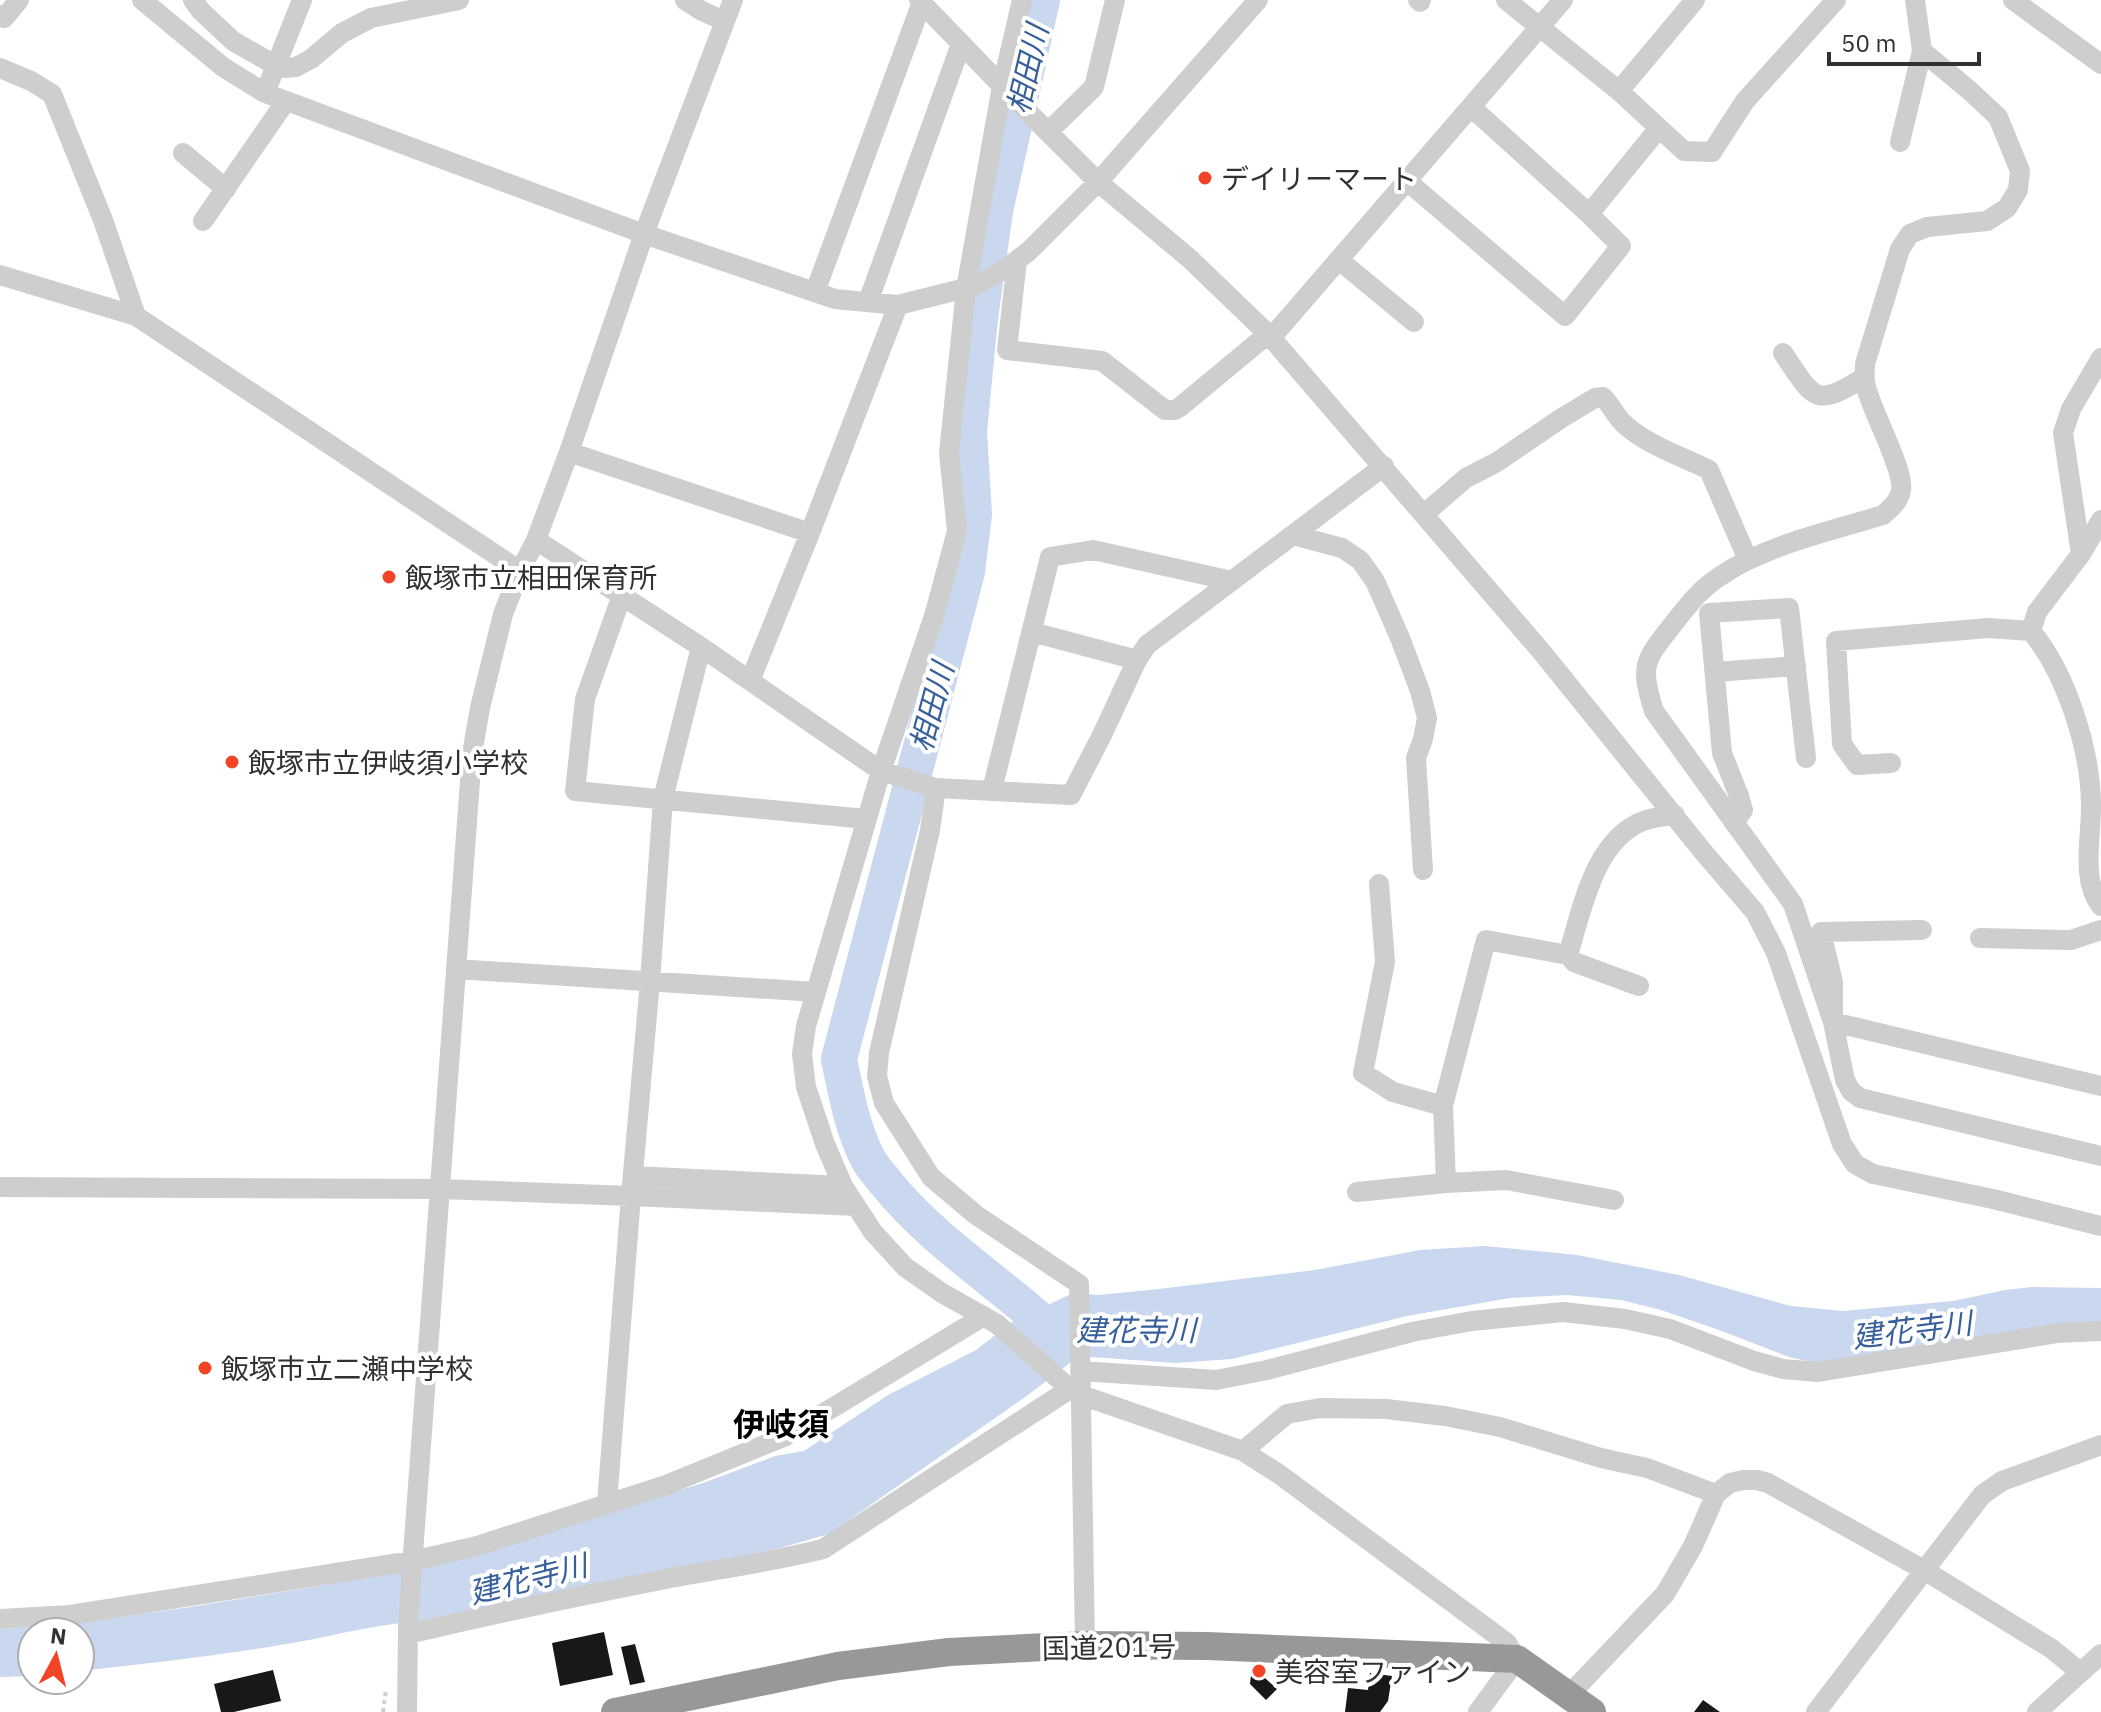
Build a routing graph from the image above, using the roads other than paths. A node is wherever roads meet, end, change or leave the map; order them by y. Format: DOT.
graph roads {
  1 [pos="19,0"];
  2 [pos="142,0"];
  3 [pos="193,0"];
  4 [pos="302,0"];
  5 [pos="459,0"];
  6 [pos="685,0"];
  7 [pos="733,0"];
  8 [pos="1022,0"];
  9 [pos="1115,0"];
  10 [pos="1258,0"];
  11 [pos="1506,0"];
  12 [pos="1563,0"];
  13 [pos="1695,0"];
  14 [pos="1836,0"];
  15 [pos="1915,0"];
  16 [pos="2013,0"];
  17 [pos="921,1"];
  18 [pos="0,15"];
  19 [pos="724,21"];
  20 [pos="1539,28"];
  21 [pos="961,44"];
  22 [pos="1922,51"];
  23 [pos="2101,64"];
  24 [pos="275,65"];
  25 [pos="0,68"];
  26 [pos="1005,89"];
  27 [pos="1619,91"];
  28 [pos="265,93"];
  29 [pos="286,101"];
  30 [pos="1471,107"];
  31 [pos="1659,128"];
  32 [pos="1048,132"];
  33 [pos="1900,142"];
  34 [pos="183,153"];
  35 [pos="1407,181"];
  36 [pos="1098,182"];
  37 [pos="226,189"];
  38 [pos="1589,214"];
  39 [pos="203,221"];
  40 [pos="644,234"];
  41 [pos="1339,260"];
  42 [pos="1012,264"];
  43 [pos="0,275"];
  44 [pos="970,288"];
  45 [pos="815,292"];
  46 [pos="868,302"];
  47 [pos="898,305"];
  48 [pos="136,316"];
  49 [pos="1414,322"];
  50 [pos="1269,336"];
  51 [pos="1783,353"];
  52 [pos="2101,358"];
  53 [pos="1864,377"];
  54 [pos="569,452"];
  55 [pos="1384,466"];
  56 [pos="1424,514"];
  57 [pos="2101,520"];
  58 [pos="810,533"];
  59 [pos="1293,535"];
  60 [pos="536,540"];
  61 [pos="2081,554"];
  62 [pos="1748,560"];
  63 [pos="520,571"];
  64 [pos="1232,581"];
  65 [pos="622,595"];
  66 [pos="2031,631"];
  67 [pos="1032,632"];
  68 [pos="701,647"];
  69 [pos="1137,660"];
  70 [pos="1796,666"];
  71 [pos="1715,672"];
  72 [pos="750,681"];
  73 [pos="1806,758"];
  74 [pos="1891,763"];
  75 [pos="881,771"];
  76 [pos="936,788"];
  77 [pos="992,790"];
  78 [pos="663,799"];
  79 [pos="1675,815"];
  80 [pos="866,819"];
  81 [pos="1734,823"];
  82 [pos="1423,870"];
  83 [pos="1379,884"];
  84 [pos="2101,906"];
  85 [pos="1922,930"];
  86 [pos="2101,930"];
  87 [pos="1980,938"];
  88 [pos="1568,955"];
  89 [pos="456,969"];
  90 [pos="650,981"];
  91 [pos="1639,986"];
  92 [pos="816,992"];
  93 [pos="1833,1022"];
  94 [pos="2101,1086"];
  95 [pos="1443,1106"];
  96 [pos="2101,1156"];
  97 [pos="1446,1183"];
  98 [pos="632,1186"];
  99 [pos="843,1186"];
  100 [pos="0,1187"];
  101 [pos="441,1189"];
  102 [pos="1357,1192"];
  103 [pos="1614,1200"];
  104 [pos="856,1206"];
  105 [pos="2101,1226"];
  106 [pos="990,1320"];
  107 [pos="2101,1331"];
  108 [pos="1075,1380"];
  109 [pos="2101,1445"];
  110 [pos="1243,1451"];
  111 [pos="1716,1494"];
  112 [pos="607,1503"];
  113 [pos="412,1564"];
  114 [pos="1924,1570"];
  115 [pos="0,1619"];
  116 [pos="408,1632"];
  117 [pos="1085,1645"];
  118 [pos="2101,1654"];
  119 [pos="1517,1659"];
  120 [pos="2080,1672"];
  121 [pos="1580,1704"];
  122 [pos="407,1712"];
  123 [pos="615,1712"];
  124 [pos="1478,1712"];
  125 [pos="1816,1712"];
  126 [pos="2037,1712"];
  1 -- 18 [label="street"];
  2 -- 28 [label="street"];
  3 -- 24 [label="street"];
  4 -- 24 [label="street"];
  5 -- 24 [label="street"];
  6 -- 19 [label="street"];
  7 -- 19 [label="street"];
  8 -- 26 [label="street"];
  9 -- 32 [label="street"];
  10 -- 36 [label="street"];
  11 -- 20 [label="street"];
  12 -- 20 [label="street"];
  13 -- 27 [label="street"];
  14 -- 31 [label="street"];
  15 -- 22 [label="street"];
  16 -- 23 [label="street"];
  17 -- 21 [label="street"];
  17 -- 45 [label="street"];
  19 -- 40 [label="street"];
  20 -- 27 [label="street"];
  20 -- 30 [label="street"];
  21 -- 26 [label="street"];
  21 -- 46 [label="street"];
  22 -- 33 [label="street"];
  22 -- 53 [label="street"];
  24 -- 28 [label="street"];
  25 -- 48 [label="street"];
  26 -- 32 [label="street"];
  26 -- 44 [label="street"];
  27 -- 31 [label="street"];
  28 -- 29 [label="street"];
  29 -- 37 [label="street"];
  29 -- 40 [label="street"];
  30 -- 35 [label="street"];
  30 -- 38 [label="street"];
  31 -- 38 [label="street"];
  32 -- 36 [label="street"];
  34 -- 37 [label="street"];
  35 -- 38 [label="street"];
  35 -- 41 [label="street"];
  36 -- 42 [label="street"];
  36 -- 50 [label="street"];
  37 -- 39 [label="street"];
  40 -- 45 [label="street"];
  40 -- 54 [label="street"];
  41 -- 49 [label="street"];
  41 -- 50 [label="street"];
  42 -- 44 [label="street"];
  42 -- 50 [label="street"];
  43 -- 48 [label="street"];
  44 -- 47 [label="street"];
  44 -- 75 [label="street"];
  45 -- 46 [label="street"];
  46 -- 47 [label="street"];
  47 -- 58 [label="street"];
  48 -- 63 [label="street"];
  50 -- 55 [label="street"];
  51 -- 53 [label="street"];
  52 -- 61 [label="street"];
  53 -- 62 [label="street"];
  54 -- 58 [label="street"];
  54 -- 60 [label="street"];
  55 -- 56 [label="street"];
  55 -- 59 [label="street"];
  56 -- 62 [label="street"];
  56 -- 79 [label="street"];
  57 -- 61 [label="street"];
  58 -- 72 [label="street"];
  59 -- 64 [label="street"];
  59 -- 82 [label="street"];
  60 -- 63 [label="street"];
  60 -- 65 [label="street"];
  61 -- 66 [label="street"];
  62 -- 81 [label="street"];
  63 -- 89 [label="street"];
  64 -- 67 [label="street"];
  64 -- 69 [label="street"];
  65 -- 68 [label="street"];
  65 -- 78 [label="street"];
  66 -- 74 [label="street"];
  66 -- 84 [label="street"];
  67 -- 69 [label="street"];
  67 -- 77 [label="street"];
  68 -- 72 [label="street"];
  68 -- 78 [label="street"];
  69 -- 77 [label="street"];
  70 -- 71 [label="street"];
  70 -- 71 [label="street"];
  70 -- 73 [label="street"];
  71 -- 81 [label="street"];
  72 -- 75 [label="street"];
  75 -- 76 [label="street"];
  75 -- 80 [label="street"];
  76 -- 77 [label="street"];
  76 -- 108 [label="street"];
  78 -- 80 [label="street"];
  78 -- 90 [label="street"];
  79 -- 88 [label="street"];
  79 -- 105 [label="street"];
  80 -- 92 [label="street"];
  81 -- 93 [label="street"];
  83 -- 95 [label="street"];
  85 -- 93 [label="street"];
  86 -- 87 [label="street"];
  88 -- 91 [label="street"];
  88 -- 95 [label="street"];
  89 -- 90 [label="street"];
  89 -- 101 [label="street"];
  90 -- 92 [label="street"];
  90 -- 98 [label="street"];
  92 -- 99 [label="street"];
  93 -- 94 [label="street"];
  93 -- 96 [label="street"];
  95 -- 97 [label="street"];
  97 -- 102 [label="street"];
  97 -- 103 [label="street"];
  98 -- 99 [label="street"];
  98 -- 101 [label="street"];
  98 -- 104 [label="street"];
  98 -- 112 [label="street"];
  99 -- 104 [label="street"];
  100 -- 101 [label="street"];
  101 -- 113 [label="street"];
  104 -- 106 [label="street"];
  106 -- 108 [label="street"];
  106 -- 112 [label="street"];
  107 -- 108 [label="street"];
  108 -- 110 [label="street"];
  108 -- 116 [label="street"];
  108 -- 117 [label="street"];
  109 -- 114 [label="street"];
  110 -- 111 [label="street"];
  110 -- 119 [label="street"];
  111 -- 114 [label="street"];
  111 -- 121 [label="street"];
  112 -- 113 [label="street"];
  113 -- 115 [label="street"];
  113 -- 116 [label="street"];
  114 -- 120 [label="street"];
  114 -- 125 [label="street"];
  116 -- 122 [label="street"];
  117 -- 119 [label="highway, 国道201号"];
  117 -- 123 [label="highway, 国道201号"];
  118 -- 120 [label="street"];
  119 -- 121 [label="highway"];
  119 -- 124 [label="street"];
  120 -- 126 [label="street"];
}
